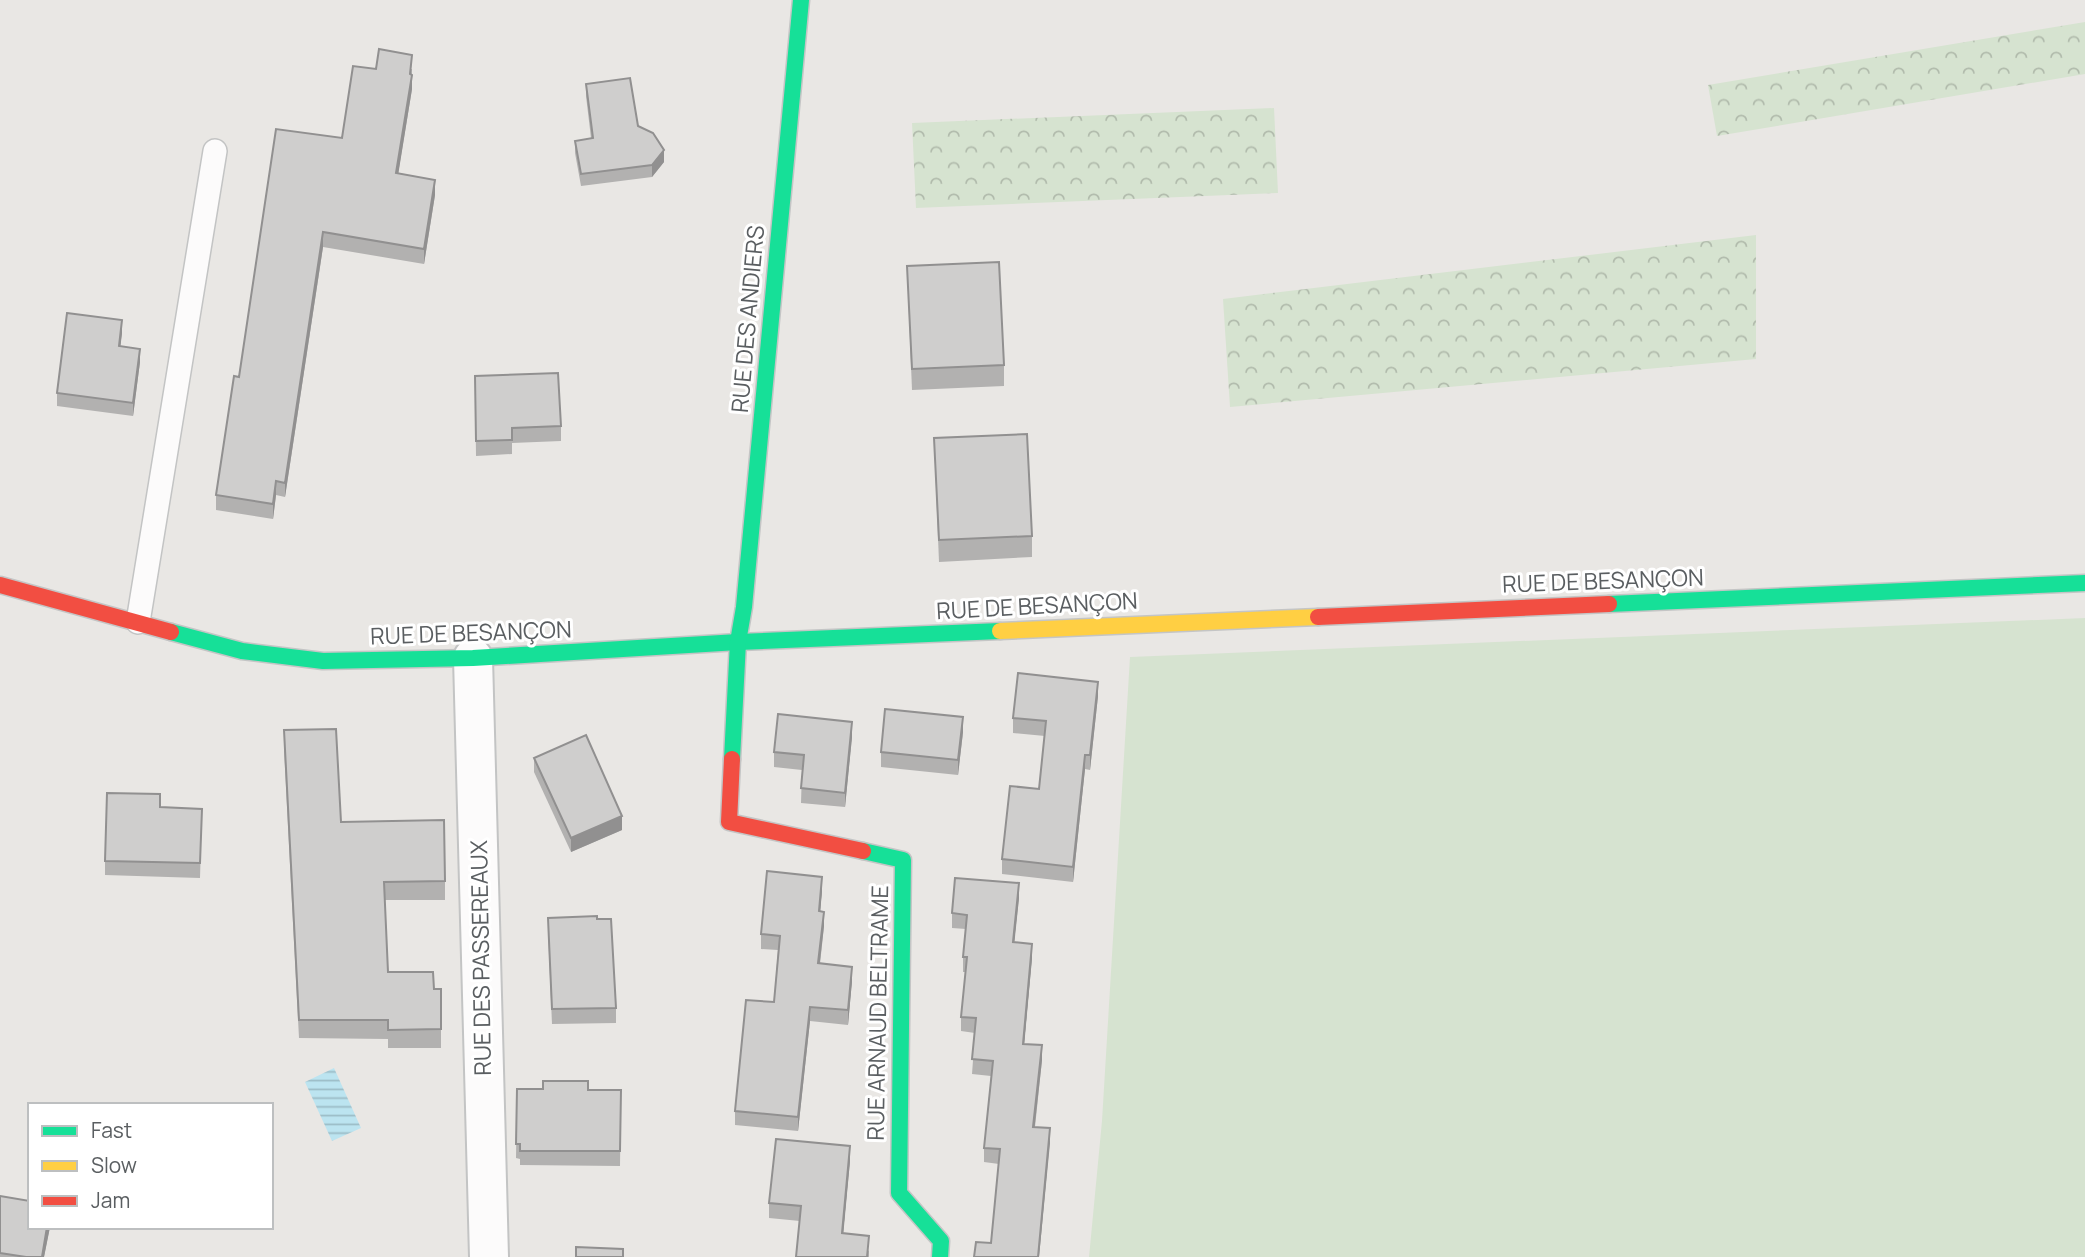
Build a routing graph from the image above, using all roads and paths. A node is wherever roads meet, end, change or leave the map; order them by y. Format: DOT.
graph roads {
  1 [pos="801,0"];
  2 [pos="215,151"];
  3 [pos="2085,583"];
  4 [pos="0,585"];
  5 [pos="138,622"];
  6 [pos="738,642"];
  7 [pos="473,658"];
  8 [pos="489,1257"];
  9 [pos="940,1257"];
  1 -- 6 [label="street, RUE DES ANDIERS"];
  2 -- 5 [label="lane"];
  3 -- 6 [label="street, RUE DE BESANÇON"];
  4 -- 5 [label="street, RUE DE BESANÇON"];
  5 -- 7 [label="street, RUE DE BESANÇON"];
  6 -- 7 [label="street, RUE DE BESANÇON"];
  6 -- 9 [label="street, RUE ARNAUD BELTRAME"];
  7 -- 8 [label="street, RUE DES PASSEREAUX"];
}
